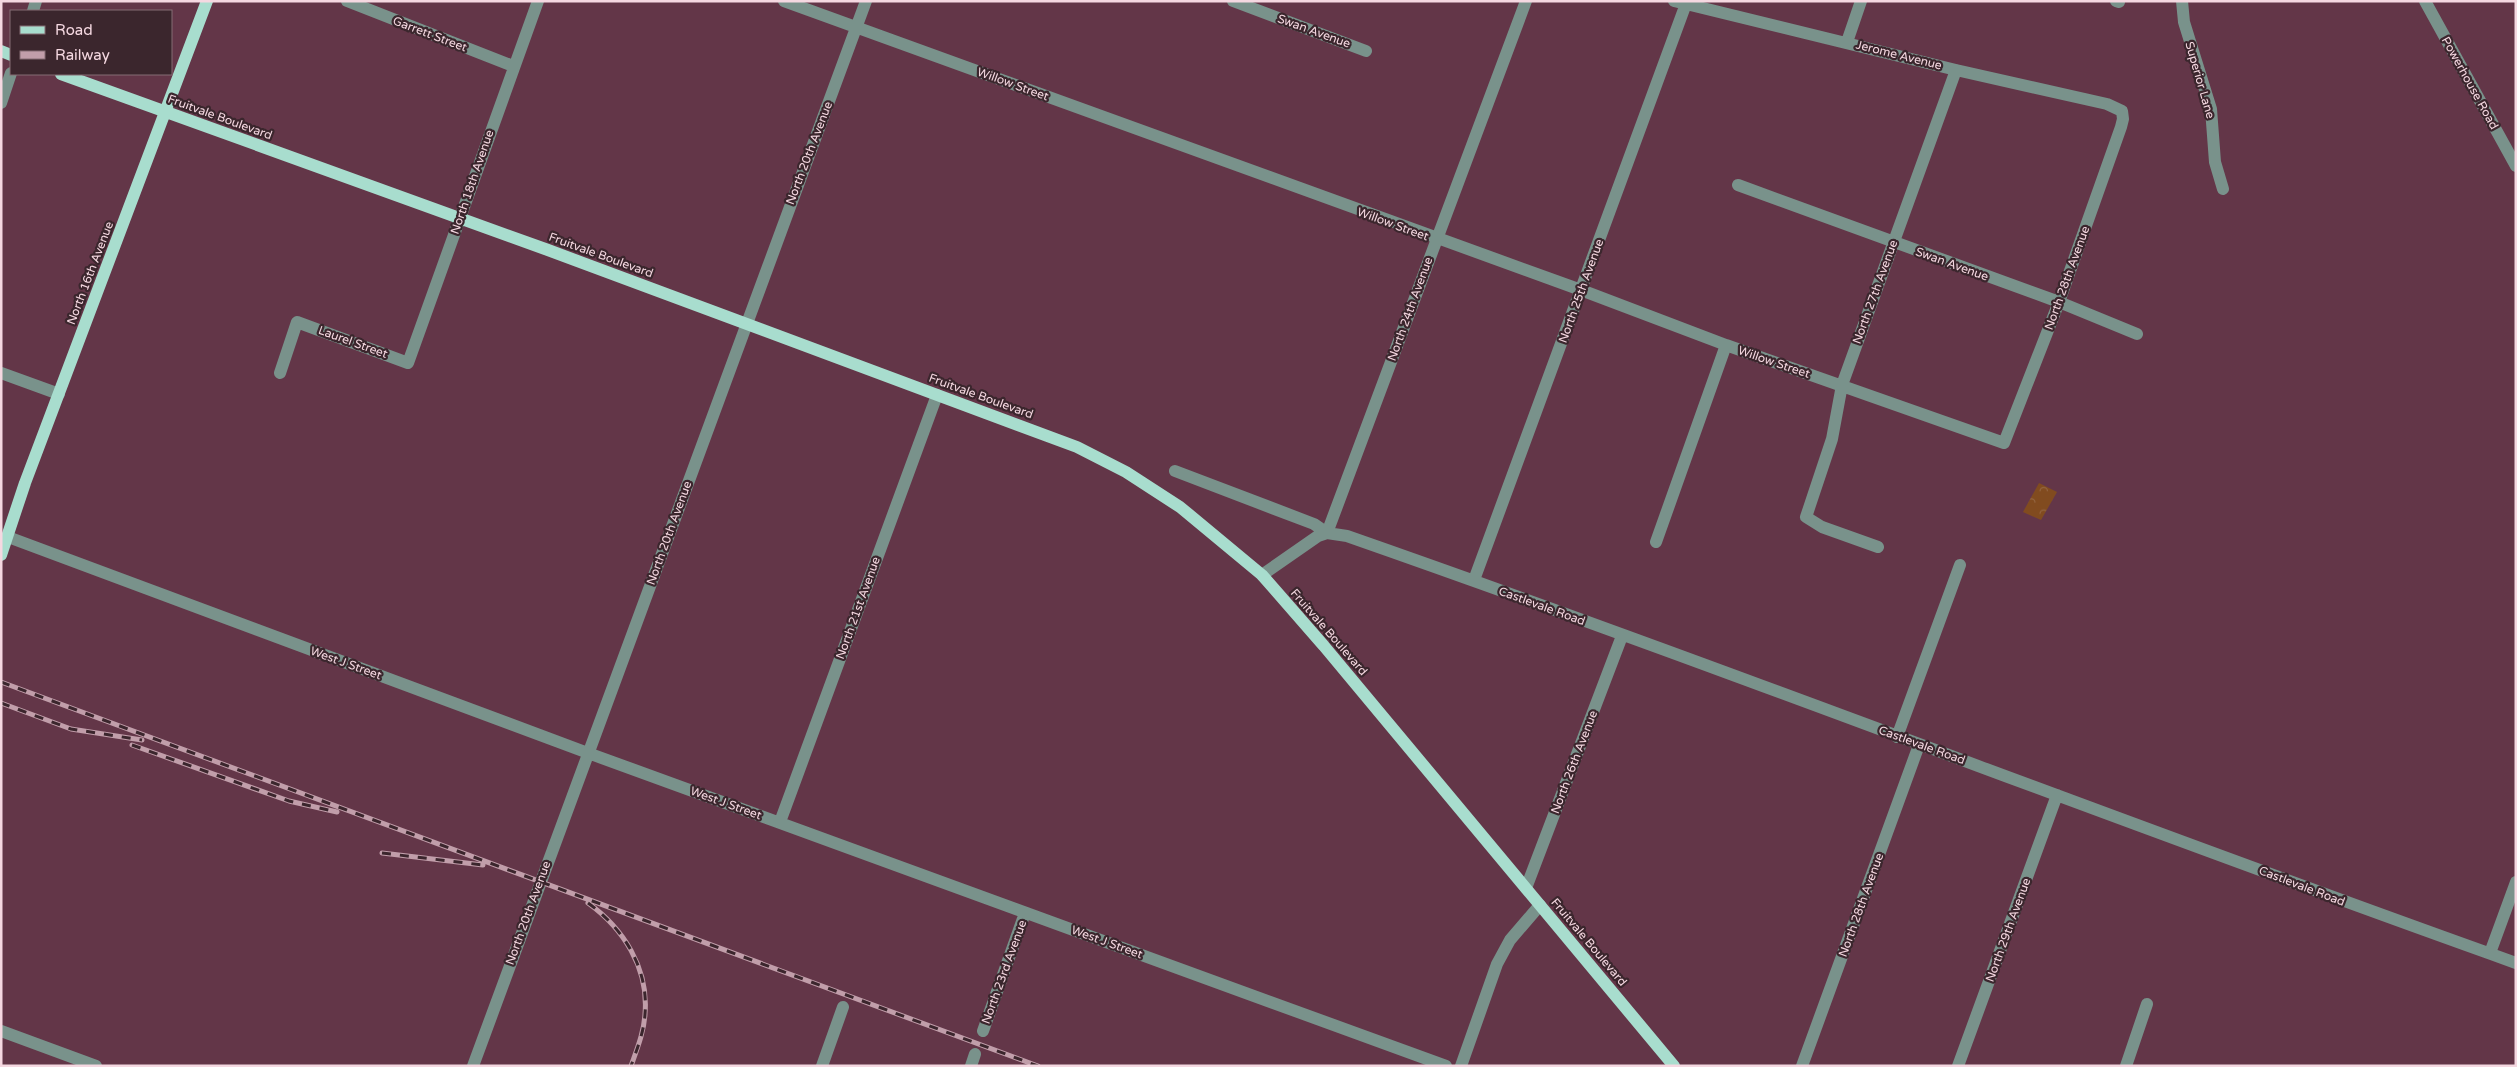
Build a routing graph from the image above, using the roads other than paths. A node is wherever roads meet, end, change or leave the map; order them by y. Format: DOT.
graph roads {
  1 [pos="207,1"];
  2 [pos="347,1"];
  3 [pos="538,1"];
  4 [pos="784,1"];
  5 [pos="866,1"];
  6 [pos="1233,1"];
  7 [pos="1526,1"];
  8 [pos="1862,1"];
  9 [pos="2182,1"];
  10 [pos="2425,1"];
  11 [pos="1682,3"];
  12 [pos="857,27"];
  13 [pos="1847,42"];
  14 [pos="1366,51"];
  15 [pos="513,66"];
  16 [pos="1956,70"];
  17 [pos="10,75"];
  18 [pos="65,75"];
  19 [pos="1,103"];
  20 [pos="2122,111"];
  21 [pos="166,112"];
  22 [pos="2516,166"];
  23 [pos="1738,185"];
  24 [pos="2223,189"];
  25 [pos="460,218"];
  26 [pos="1436,239"];
  27 [pos="1893,243"];
  28 [pos="1581,290"];
  29 [pos="2059,302"];
  30 [pos="746,323"];
  31 [pos="2137,334"];
  32 [pos="1726,345"];
  33 [pos="408,363"];
  34 [pos="280,372"];
  35 [pos="1,373"];
  36 [pos="1842,385"];
  37 [pos="59,394"];
  38 [pos="937,395"];
  39 [pos="2004,444"];
  40 [pos="1175,471"];
  41 [pos="1327,533"];
  42 [pos="8,537"];
  43 [pos="1656,542"];
  44 [pos="1878,547"];
  45 [pos="1,555"];
  46 [pos="1960,565"];
  47 [pos="1262,576"];
  48 [pos="1474,580"];
  49 [pos="1622,636"];
  50 [pos="1897,737"];
  51 [pos="1919,745"];
  52 [pos="588,753"];
  53 [pos="2057,795"];
  54 [pos="780,822"];
  55 [pos="2516,882"];
  56 [pos="1526,888"];
  57 [pos="1540,905"];
  58 [pos="1025,913"];
  59 [pos="2490,953"];
  60 [pos="2516,962"];
  61 [pos="2147,1004"];
  62 [pos="843,1007"];
  63 [pos="1,1031"];
  64 [pos="983,1031"];
  65 [pos="96,1066"];
  66 [pos="473,1066"];
  67 [pos="822,1066"];
  68 [pos="1446,1066"];
  69 [pos="1461,1066"];
  70 [pos="1674,1066"];
  71 [pos="1802,1066"];
  72 [pos="1958,1066"];
  73 [pos="2126,1066"];
  1 -- 21 [label="main road, North 16th Avenue"];
  2 -- 15 [label="street, Garrett Street"];
  3 -- 15 [label="street, North 18th Avenue"];
  4 -- 12 [label="street, Willow Street"];
  5 -- 12 [label="street, North 20th Avenue"];
  6 -- 14 [label="street, Swan Avenue"];
  7 -- 26 [label="street, North 24th Avenue"];
  8 -- 13 [label="street"];
  9 -- 24 [label="street, Superior Lane"];
  10 -- 22 [label="street, Powerhouse Road"];
  11 -- 13 [label="street, Jerome Avenue"];
  11 -- 28 [label="street, North 25th Avenue"];
  12 -- 26 [label="street, Willow Street"];
  12 -- 30 [label="street, North 20th Avenue"];
  13 -- 16 [label="street, Jerome Avenue"];
  15 -- 25 [label="street, North 18th Avenue"];
  16 -- 20 [label="street, Jerome Avenue"];
  16 -- 27 [label="street, North 27th Avenue"];
  17 -- 19 [label="street"];
  18 -- 21 [label="main road, Fruitvale Boulevard"];
  20 -- 29 [label="street, North 28th Avenue"];
  21 -- 25 [label="main road, Fruitvale Boulevard"];
  21 -- 37 [label="main road, North 16th Avenue"];
  23 -- 27 [label="street, Swan Avenue"];
  25 -- 30 [label="main road, Fruitvale Boulevard"];
  25 -- 33 [label="street, North 18th Avenue"];
  26 -- 28 [label="street, Willow Street"];
  26 -- 41 [label="street, North 24th Avenue"];
  27 -- 29 [label="street, Swan Avenue"];
  27 -- 36 [label="street, North 27th Avenue"];
  28 -- 32 [label="street, Willow Street"];
  28 -- 48 [label="street, North 25th Avenue"];
  29 -- 31 [label="street, Swan Avenue"];
  29 -- 39 [label="street, North 28th Avenue"];
  30 -- 38 [label="main road, Fruitvale Boulevard"];
  30 -- 52 [label="street, North 20th Avenue"];
  32 -- 36 [label="street, Willow Street"];
  32 -- 43 [label="street"];
  33 -- 34 [label="street, Laurel Street"];
  35 -- 37 [label="street"];
  36 -- 39 [label="street, Willow Street"];
  36 -- 44 [label="street, North 27th Avenue"];
  37 -- 42 [label="main road, North 16th Avenue"];
  38 -- 47 [label="main road, Fruitvale Boulevard"];
  38 -- 54 [label="street, North 21st Avenue"];
  40 -- 41 [label="street, Castlevale Road"];
  41 -- 47 [label="street"];
  41 -- 48 [label="street, Castlevale Road"];
  42 -- 45 [label="main road, North 16th Avenue"];
  42 -- 52 [label="street, West J Street"];
  46 -- 50 [label="street"];
  47 -- 56 [label="main road, Fruitvale Boulevard"];
  48 -- 49 [label="street, Castlevale Road"];
  49 -- 50 [label="street, Castlevale Road"];
  49 -- 56 [label="street, North 26th Avenue"];
  50 -- 51 [label="street, Castlevale Road"];
  51 -- 53 [label="street, Castlevale Road"];
  51 -- 71 [label="street, North 28th Avenue"];
  52 -- 54 [label="street, West J Street"];
  52 -- 66 [label="street, North 20th Avenue"];
  53 -- 59 [label="street, Castlevale Road"];
  53 -- 72 [label="street, North 29th Avenue"];
  54 -- 58 [label="street, West J Street"];
  55 -- 59 [label="street"];
  56 -- 57 [label="main road, Fruitvale Boulevard"];
  57 -- 69 [label="street"];
  57 -- 70 [label="main road, Fruitvale Boulevard"];
  58 -- 64 [label="street, North 23rd Avenue"];
  58 -- 68 [label="street, West J Street"];
  59 -- 60 [label="street, Castlevale Road"];
  61 -- 73 [label="street"];
  62 -- 67 [label="street"];
  63 -- 65 [label="street"];
}
